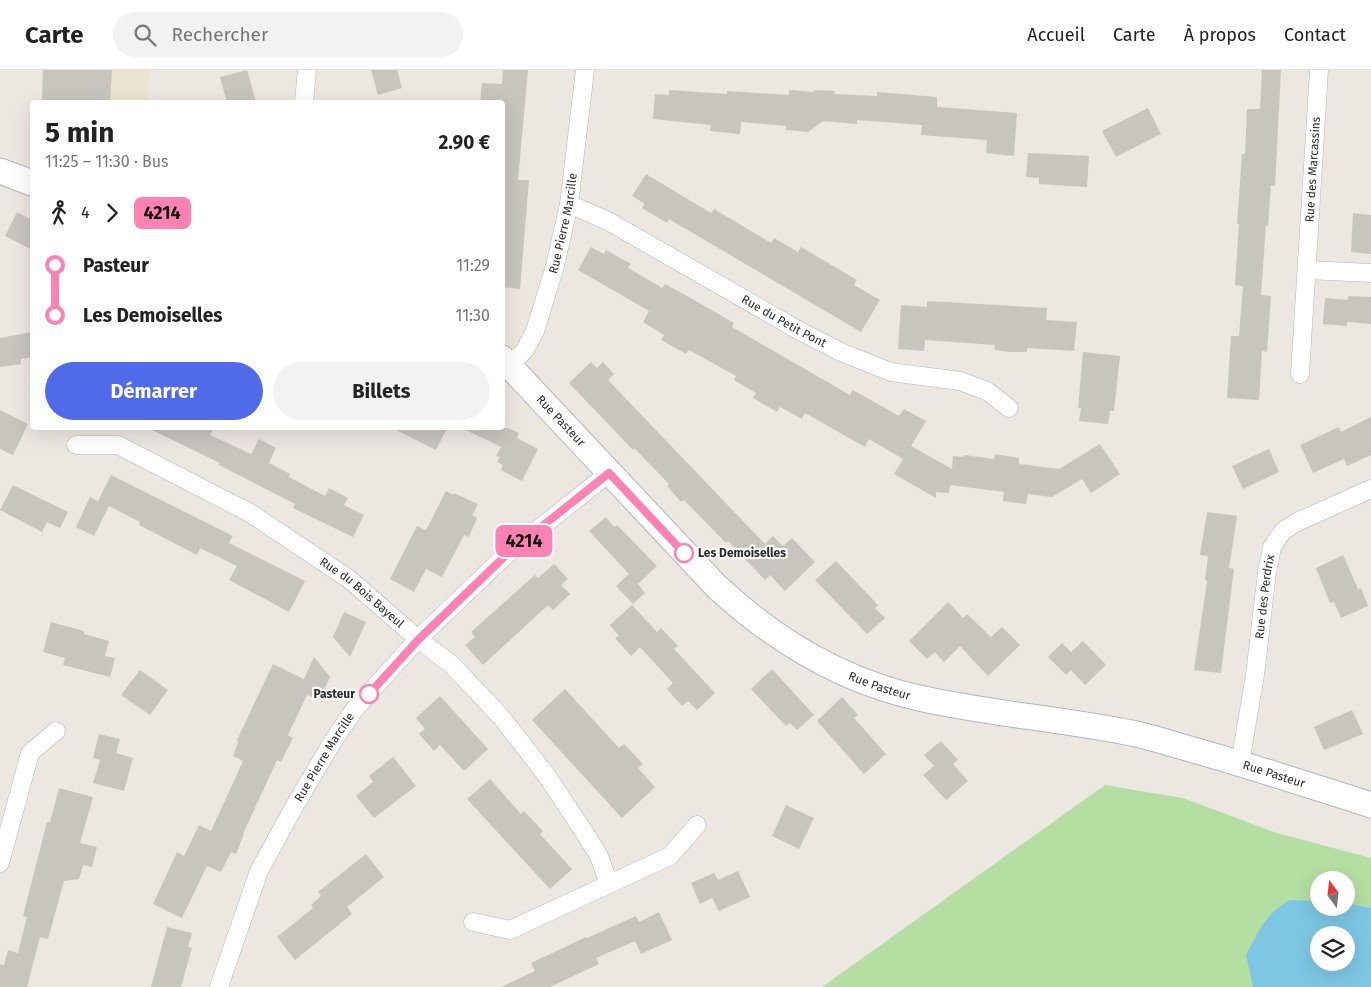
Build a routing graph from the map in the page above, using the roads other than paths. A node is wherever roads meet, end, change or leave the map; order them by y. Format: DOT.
graph roads {
  1 [pos="307,70"];
  2 [pos="586,70"];
  3 [pos="1319,70"];
  4 [pos="304,100"];
  5 [pos="0,171"];
  6 [pos="30,182"];
  7 [pos="569,204"];
  8 [pos="1307,270"];
  9 [pos="1371,273"];
  10 [pos="506,362"];
  11 [pos="1300,374"];
  12 [pos="1009,408"];
  13 [pos="76,445"];
  14 [pos="609,473"];
  15 [pos="1371,489"];
  16 [pos="418,640"];
  17 [pos="56,731"];
  18 [pos="1240,762"];
  19 [pos="1371,805"];
  20 [pos="696,825"];
  21 [pos="0,863"];
  22 [pos="609,884"];
  23 [pos="473,922"];
  24 [pos="219,987"];
  1 -- 4 [label="street"];
  2 -- 7 [label="street, Rue Pierre Marcille"];
  3 -- 8 [label="street, Rue des Marcassins"];
  5 -- 6 [label="street"];
  7 -- 10 [label="street, Rue Pierre Marcille"];
  7 -- 12 [label="street, Rue du Petit Pont"];
  8 -- 9 [label="street"];
  8 -- 11 [label="street, Rue des Marcassins"];
  10 -- 14 [label="street, Rue Pasteur"];
  13 -- 16 [label="street, Rue du Bois Bayeul"];
  14 -- 16 [label="street, Rue Pierre Marcille"];
  14 -- 18 [label="street, Rue Pasteur"];
  15 -- 18 [label="street, Rue des Perdrix"];
  16 -- 22 [label="street, Rue du Bois Bayeul"];
  16 -- 24 [label="street, Rue Pierre Marcille"];
  17 -- 21 [label="street"];
  18 -- 19 [label="street, Rue Pasteur"];
  20 -- 22 [label="street"];
  22 -- 23 [label="street"];
}
